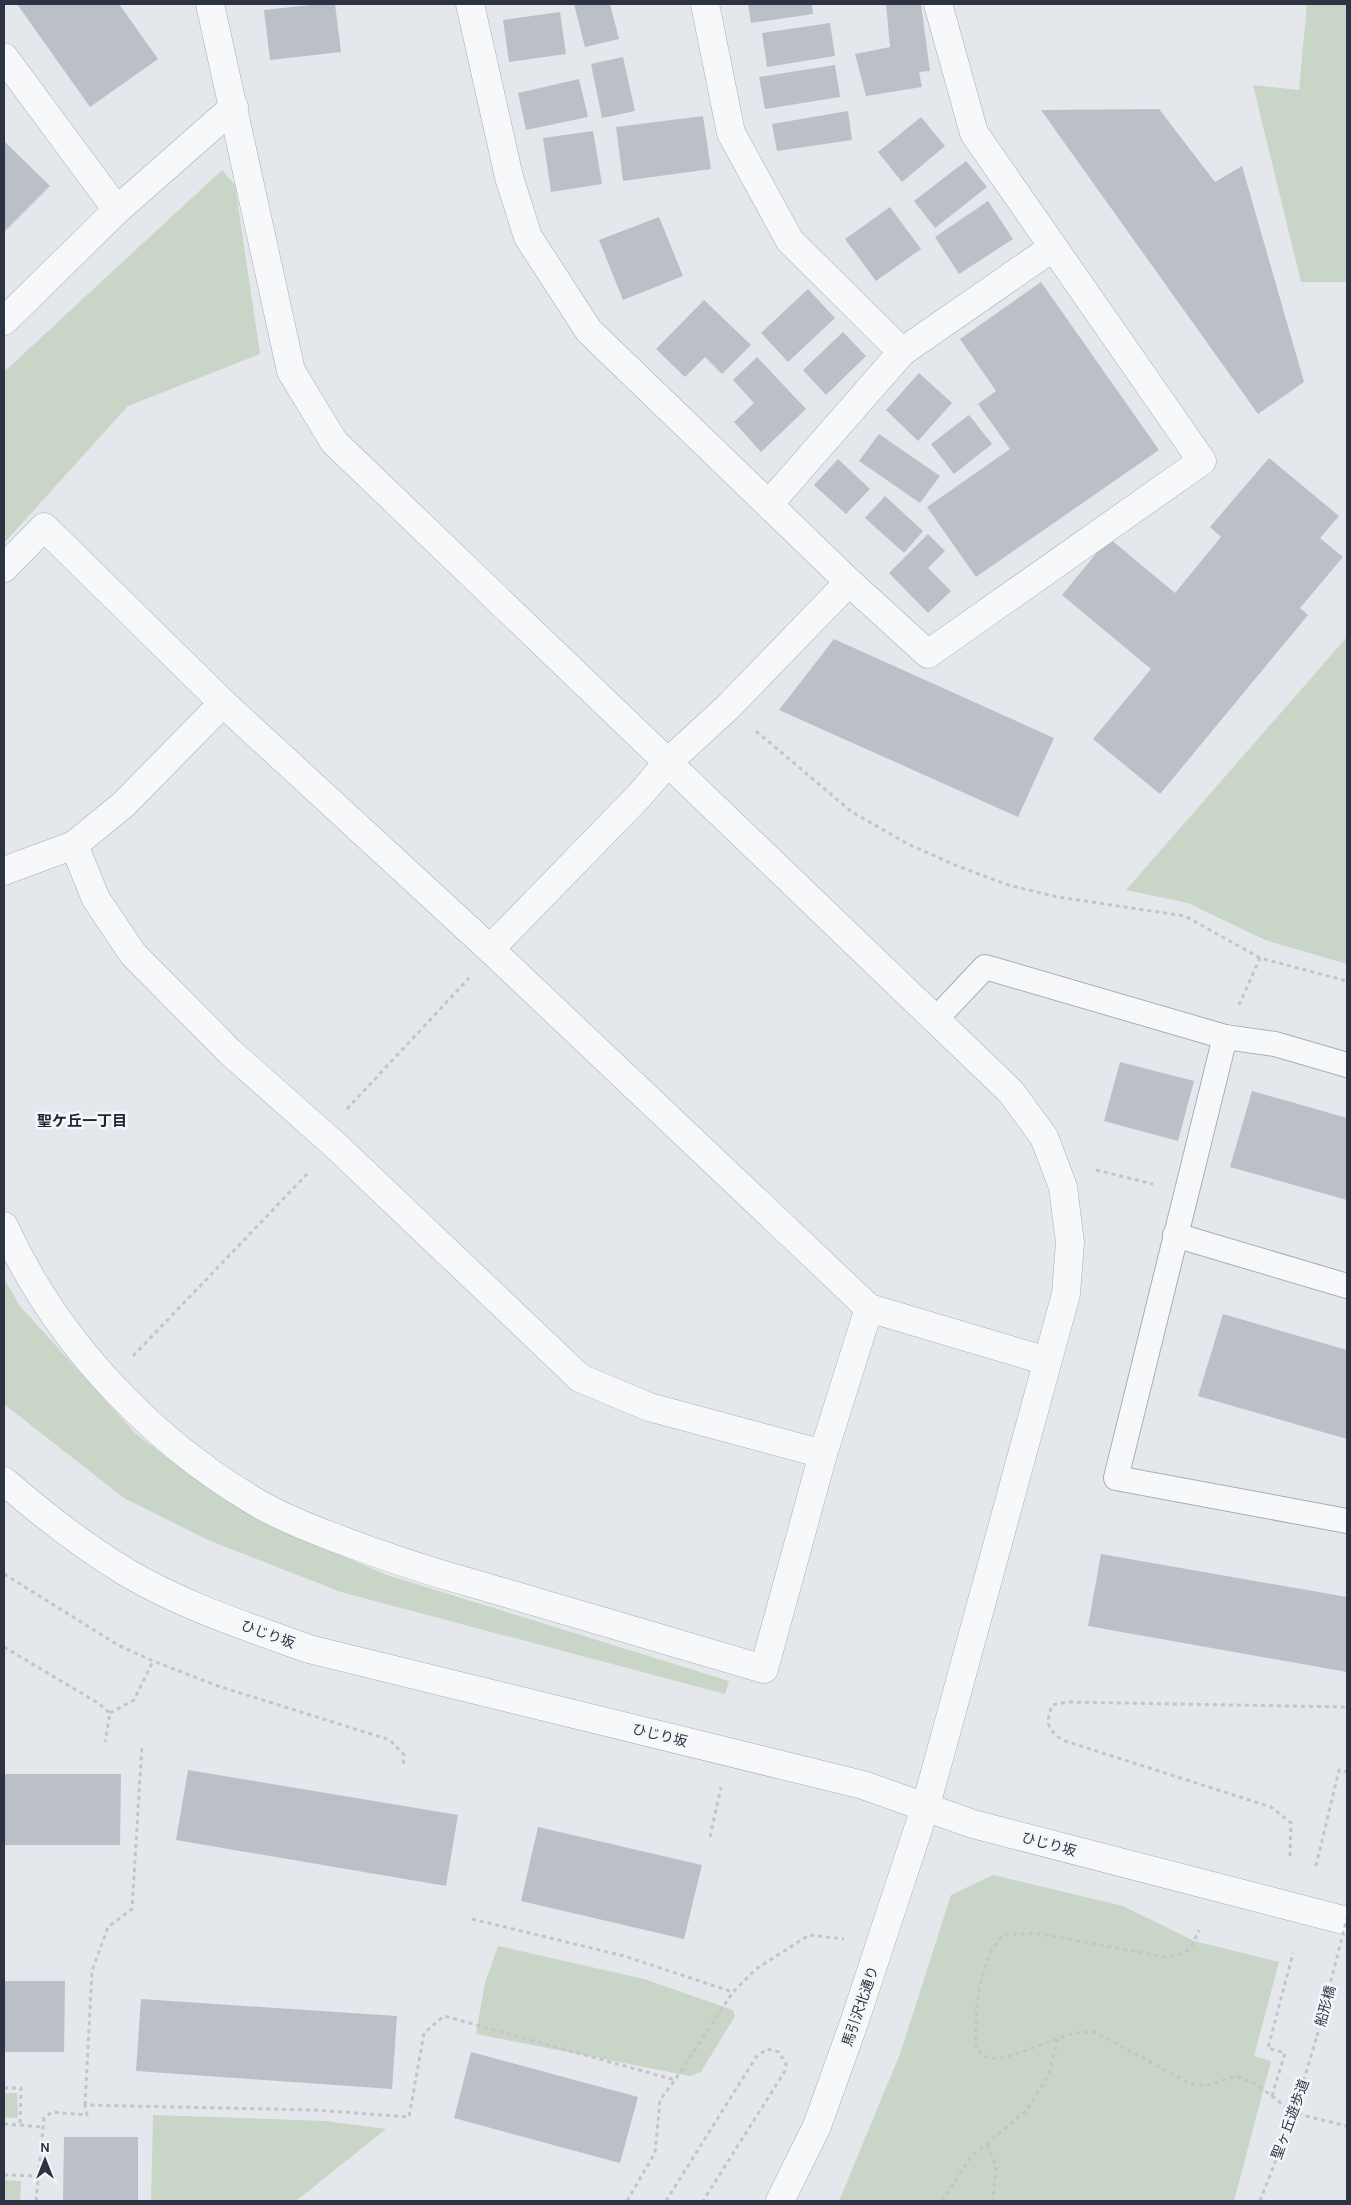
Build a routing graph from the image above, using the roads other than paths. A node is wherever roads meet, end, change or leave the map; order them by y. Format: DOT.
graph roads {
  1 [pos="210,4"];
  2 [pos="470,4"];
  3 [pos="706,4"];
  4 [pos="938,4"];
  5 [pos="4,58"];
  6 [pos="234,107"];
  7 [pos="117,210"];
  8 [pos="1052,248"];
  9 [pos="4,321"];
  10 [pos="902,352"];
  11 [pos="769,504"];
  12 [pos="4,568"];
  13 [pos="849,582"];
  14 [pos="223,703"];
  15 [pos="667,763"];
  16 [pos="74,845"];
  17 [pos="4,871"];
  18 [pos="490,950"];
  19 [pos="935,1020"];
  20 [pos="1225,1038"];
  21 [pos="1347,1065"];
  22 [pos="4,1226"];
  23 [pos="1175,1235"];
  24 [pos="1347,1286"];
  25 [pos="869,1308"];
  26 [pos="1047,1361"];
  27 [pos="824,1454"];
  28 [pos="4,1481"];
  29 [pos="1347,1521"];
  30 [pos="926,1805"];
  31 [pos="1347,1920"];
  32 [pos="780,2201"];
  1 -- 6 [label="street, 馬引沢北通り"];
  2 -- 11 [label="street"];
  3 -- 10 [label="street"];
  4 -- 8 [label="street"];
  5 -- 7 [label="street"];
  6 -- 7 [label="street"];
  6 -- 15 [label="street, 馬引沢北通り"];
  7 -- 9 [label="street"];
  8 -- 10 [label="street"];
  8 -- 13 [label="street"];
  10 -- 11 [label="street"];
  11 -- 13 [label="street"];
  12 -- 14 [label="street"];
  13 -- 15 [label="street"];
  14 -- 16 [label="street"];
  14 -- 18 [label="street"];
  15 -- 18 [label="street"];
  15 -- 19 [label="street, 馬引沢北通り"];
  16 -- 17 [label="street"];
  16 -- 27 [label="street"];
  18 -- 25 [label="street"];
  19 -- 20 [label="lane"];
  19 -- 26 [label="street, 馬引沢北通り"];
  20 -- 21 [label="lane"];
  20 -- 23 [label="lane"];
  22 -- 27 [label="street"];
  23 -- 24 [label="lane"];
  23 -- 29 [label="lane"];
  25 -- 26 [label="street"];
  25 -- 27 [label="street"];
  26 -- 30 [label="street, 馬引沢北通り"];
  28 -- 30 [label="street, ひじり坂"];
  30 -- 31 [label="street, ひじり坂"];
  30 -- 32 [label="street, 馬引沢北通り"];
}
